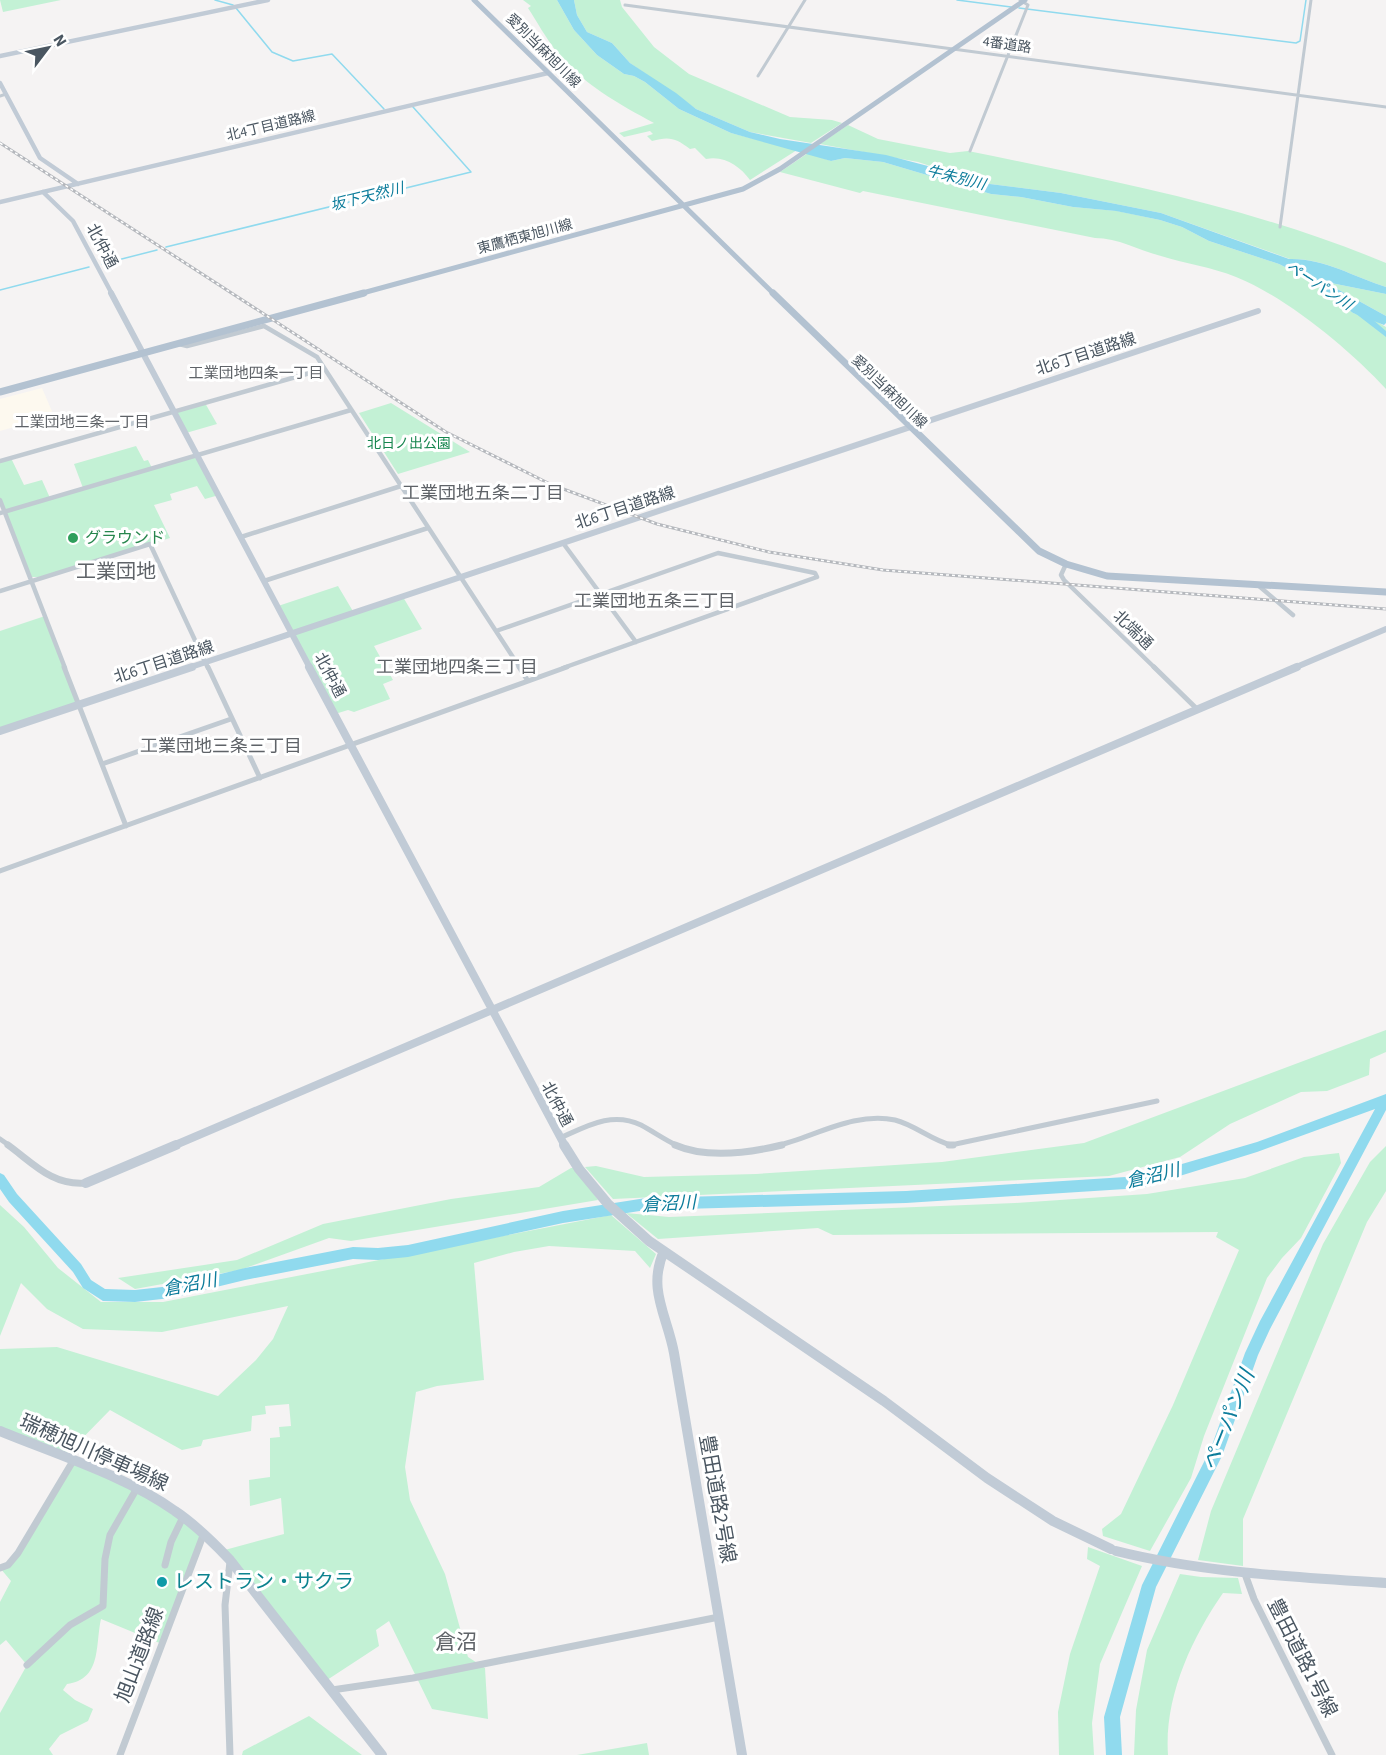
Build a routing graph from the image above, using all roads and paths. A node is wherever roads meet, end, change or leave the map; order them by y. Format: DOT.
graph roads {
  1 [pos="268,0"];
  2 [pos="474,0"];
  3 [pos="805,0"];
  4 [pos="1022,0"];
  5 [pos="1311,0"];
  6 [pos="625,5"];
  7 [pos="789,26"];
  8 [pos="952,48"];
  9 [pos="0,56"];
  10 [pos="1007,56"];
  11 [pos="548,73"];
  12 [pos="758,76"];
  13 [pos="0,83"];
  14 [pos="3,95"];
  15 [pos="1299,96"];
  16 [pos="1386,107"];
  17 [pos="970,151"];
  18 [pos="78,184"];
  19 [pos="43,192"];
  20 [pos="0,202"];
  21 [pos="683,205"];
  22 [pos="1280,227"];
  23 [pos="1258,311"];
  24 [pos="270,317"];
  25 [pos="177,344"];
  26 [pos="143,352"];
  27 [pos="324,369"];
  28 [pos="0,391"];
  29 [pos="351,410"];
  30 [pos="175,412"];
  31 [pos="909,428"];
  32 [pos="198,455"];
  33 [pos="0,461"];
  34 [pos="401,486"];
  35 [pos="0,500"];
  36 [pos="2,512"];
  37 [pos="428,528"];
  38 [pos="241,537"];
  39 [pos="563,543"];
  40 [pos="1066,564"];
  41 [pos="460,577"];
  42 [pos="264,580"];
  43 [pos="32,581"];
  44 [pos="1259,586"];
  45 [pos="0,591"];
  46 [pos="1386,592"];
  47 [pos="600,594"];
  48 [pos="1293,615"];
  49 [pos="1386,629"];
  50 [pos="496,631"];
  51 [pos="292,633"];
  52 [pos="636,642"];
  53 [pos="206,662"];
  54 [pos="528,681"];
  55 [pos="80,704"];
  56 [pos="1198,710"];
  57 [pos="231,719"];
  58 [pos="0,731"];
  59 [pos="352,745"];
  60 [pos="102,764"];
  61 [pos="260,778"];
  62 [pos="126,826"];
  63 [pos="0,872"];
  64 [pos="491,1011"];
  65 [pos="1157,1101"];
  66 [pos="560,1138"];
  67 [pos="0,1139"];
  68 [pos="86,1183"];
  69 [pos="664,1251"];
  70 [pos="0,1431"];
  71 [pos="73,1461"];
  72 [pos="136,1488"];
  73 [pos="183,1517"];
  74 [pos="204,1533"];
  75 [pos="230,1560"];
  76 [pos="165,1565"];
  77 [pos="0,1568"];
  78 [pos="1245,1574"];
  79 [pos="1386,1583"];
  80 [pos="719,1617"];
  81 [pos="27,1665"];
  82 [pos="331,1690"];
  83 [pos="120,1755"];
  84 [pos="230,1755"];
  85 [pos="382,1755"];
  86 [pos="742,1755"];
  87 [pos="1332,1755"];
  1 -- 9 [label="street"];
  2 -- 11 [label="main road, 愛別当麻旭川線"];
  3 -- 7 [label="street"];
  4 -- 8 [label="main road, 東鷹栖東旭川線"];
  4 -- 10 [label="street"];
  5 -- 15 [label="street"];
  6 -- 7 [label="street, 4番道路"];
  7 -- 8 [label="street, 4番道路"];
  7 -- 12 [label="street"];
  8 -- 10 [label="street, 4番道路"];
  8 -- 21 [label="main road, 東鷹栖東旭川線"];
  10 -- 15 [label="street, 4番道路"];
  10 -- 17 [label="street"];
  11 -- 18 [label="street, 北4丁目道路線"];
  11 -- 21 [label="main road, 愛別当麻旭川線"];
  13 -- 14 [label="street"];
  14 -- 18 [label="street"];
  15 -- 16 [label="street, 4番道路"];
  15 -- 22 [label="street"];
  18 -- 19 [label="street, 北4丁目道路線"];
  19 -- 20 [label="street, 北4丁目道路線"];
  19 -- 26 [label="street, 北仲通"];
  21 -- 24 [label="main road, 東鷹栖東旭川線"];
  21 -- 31 [label="main road, 愛別当麻旭川線"];
  23 -- 31 [label="street, 北6丁目道路線"];
  24 -- 25 [label="main road, 東鷹栖東旭川線"];
  24 -- 26 [label="main road, 東鷹栖東旭川線"];
  25 -- 26 [label="main road, 東鷹栖東旭川線"];
  25 -- 27 [label="street"];
  26 -- 28 [label="main road, 東鷹栖東旭川線"];
  26 -- 30 [label="street, 北仲通"];
  27 -- 29 [label="street"];
  27 -- 30 [label="street"];
  29 -- 32 [label="street"];
  29 -- 34 [label="street"];
  30 -- 32 [label="street, 北仲通"];
  30 -- 33 [label="street"];
  31 -- 39 [label="street, 北6丁目道路線"];
  31 -- 40 [label="main road, 愛別当麻旭川線"];
  32 -- 36 [label="street"];
  32 -- 38 [label="street, 北仲通"];
  34 -- 37 [label="street"];
  34 -- 38 [label="street"];
  35 -- 36 [label="street"];
  36 -- 43 [label="street"];
  37 -- 41 [label="street"];
  37 -- 42 [label="street"];
  38 -- 42 [label="street, 北仲通"];
  39 -- 41 [label="street, 北6丁目道路線"];
  39 -- 47 [label="street"];
  40 -- 44 [label="main road, 愛別当麻旭川線"];
  40 -- 56 [label="street, 北端通"];
  41 -- 50 [label="street"];
  41 -- 51 [label="street, 北6丁目道路線"];
  42 -- 51 [label="street, 北仲通"];
  43 -- 45 [label="street"];
  43 -- 53 [label="street"];
  43 -- 55 [label="street"];
  44 -- 46 [label="main road, 愛別当麻旭川線"];
  44 -- 48 [label="street"];
  47 -- 50 [label="street"];
  47 -- 52 [label="street"];
  47 -- 52 [label="street"];
  49 -- 56 [label="street"];
  50 -- 54 [label="street"];
  51 -- 53 [label="street, 北6丁目道路線"];
  51 -- 59 [label="street, 北仲通"];
  52 -- 54 [label="street"];
  53 -- 55 [label="street, 北6丁目道路線"];
  53 -- 57 [label="street"];
  54 -- 59 [label="street"];
  55 -- 58 [label="street, 北6丁目道路線"];
  55 -- 60 [label="street"];
  56 -- 64 [label="street"];
  57 -- 60 [label="street"];
  57 -- 61 [label="street"];
  59 -- 61 [label="street"];
  59 -- 64 [label="street, 北仲通"];
  60 -- 62 [label="street"];
  61 -- 62 [label="street"];
  62 -- 63 [label="street"];
  64 -- 66 [label="street, 北仲通"];
  64 -- 68 [label="street"];
  65 -- 66 [label="street"];
  66 -- 69 [label="street, 北仲通"];
  67 -- 68 [label="street"];
  69 -- 78 [label="street, 北仲通"];
  69 -- 80 [label="street, 豊田道路2号線"];
  70 -- 71 [label="street, 瑞穂旭川停車場線"];
  71 -- 72 [label="street, 瑞穂旭川停車場線"];
  71 -- 77 [label="street"];
  72 -- 73 [label="street, 瑞穂旭川停車場線"];
  72 -- 81 [label="street"];
  73 -- 74 [label="street, 瑞穂旭川停車場線"];
  73 -- 76 [label="street"];
  74 -- 75 [label="street, 瑞穂旭川停車場線"];
  74 -- 83 [label="street, 旭山道路線"];
  75 -- 82 [label="street, 瑞穂旭川停車場線"];
  75 -- 84 [label="street"];
  78 -- 79 [label="street, 北仲通"];
  78 -- 87 [label="street, 豊田道路1号線"];
  80 -- 82 [label="street"];
  80 -- 86 [label="street, 豊田道路2号線"];
  82 -- 85 [label="street, 瑞穂旭川停車場線"];
}
